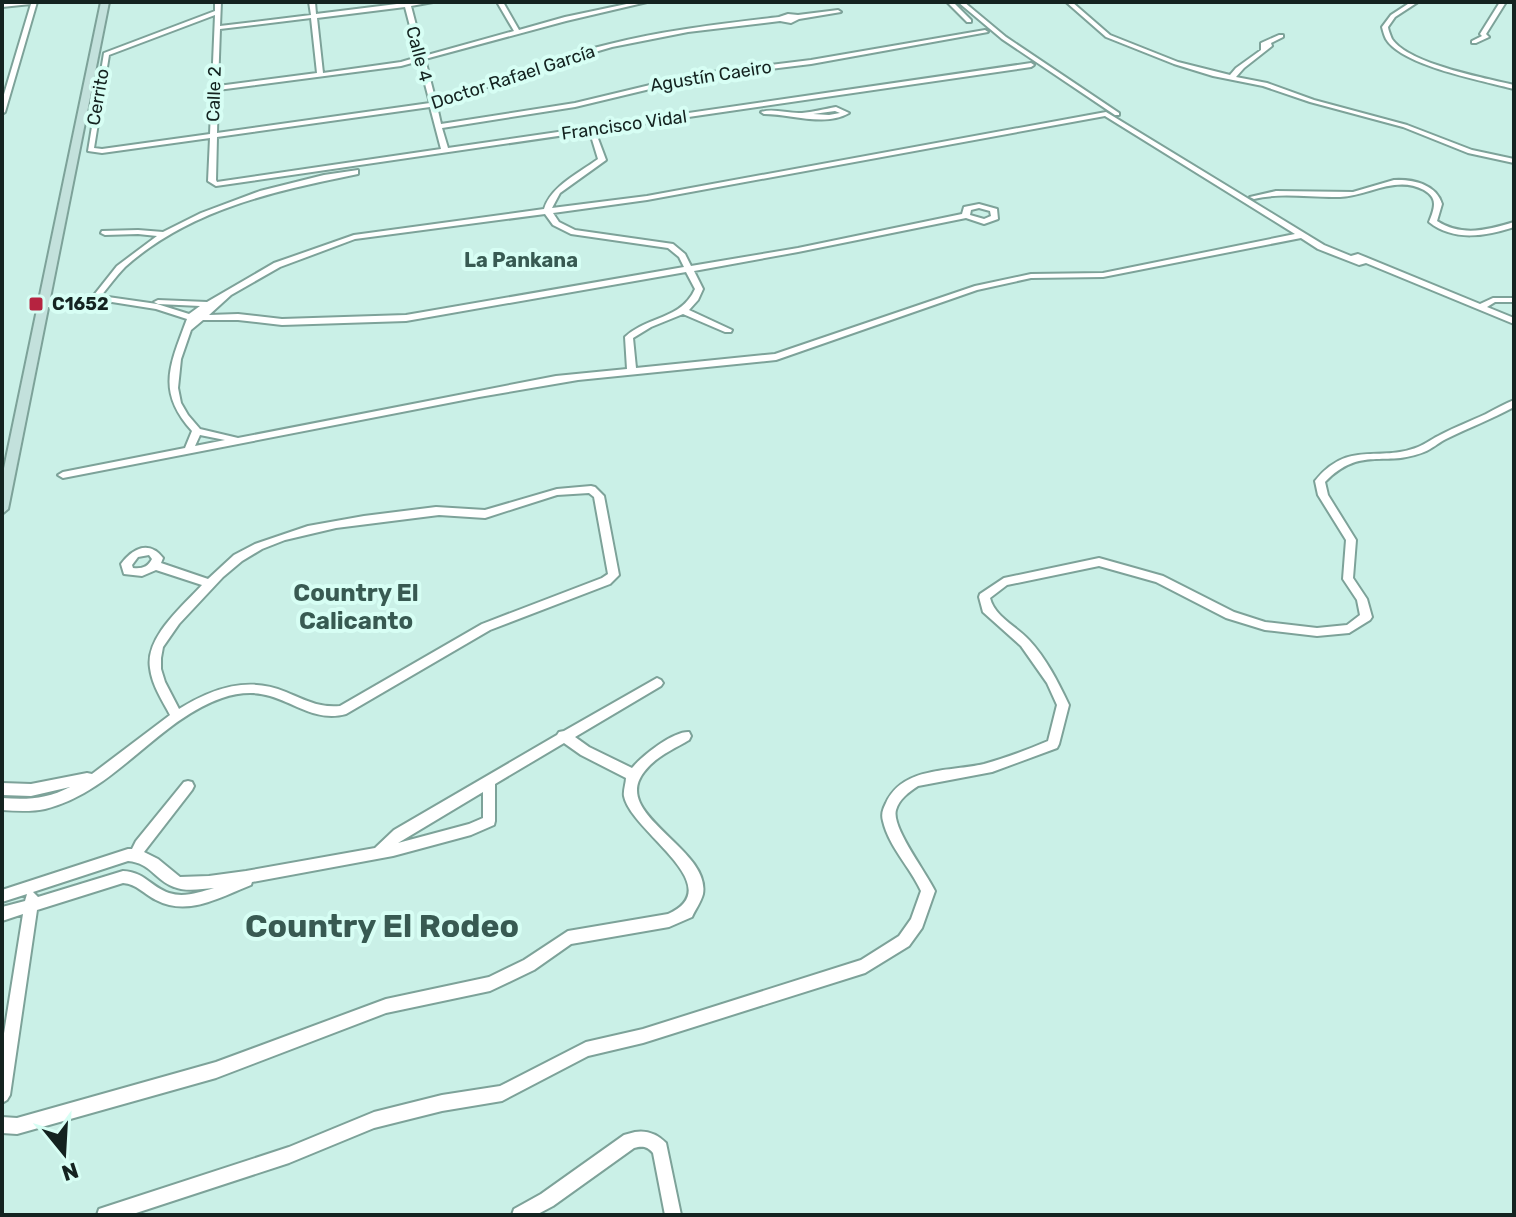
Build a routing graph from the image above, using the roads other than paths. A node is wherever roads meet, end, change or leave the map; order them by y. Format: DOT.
graph roads {
  1 [pos="32,2"];
  2 [pos="105,2"];
  3 [pos="218,2"];
  4 [pos="312,2"];
  5 [pos="430,2"];
  6 [pos="500,2"];
  7 [pos="598,2"];
  8 [pos="644,2"];
  9 [pos="950,2"];
  10 [pos="961,2"];
  11 [pos="1069,2"];
  12 [pos="1080,2"];
  13 [pos="1415,2"];
  14 [pos="1503,2"];
  15 [pos="407,4"];
  16 [pos="2,5"];
  17 [pos="604,10"];
  18 [pos="217,12"];
  19 [pos="838,12"];
  20 [pos="312,17"];
  21 [pos="216,28"];
  22 [pos="517,32"];
  23 [pos="985,32"];
  24 [pos="1281,36"];
  25 [pos="1133,42"];
  26 [pos="1472,44"];
  27 [pos="423,59"];
  28 [pos="1042,74"];
  29 [pos="320,75"];
  30 [pos="1232,75"];
  31 [pos="1514,87"];
  32 [pos="214,89"];
  33 [pos="431,105"];
  34 [pos="2,111"];
  35 [pos="806,113"];
  36 [pos="1106,114"];
  37 [pos="439,126"];
  38 [pos="212,135"];
  39 [pos="594,136"];
  40 [pos="102,151"];
  41 [pos="445,151"];
  42 [pos="1514,158"];
  43 [pos="216,184"];
  44 [pos="1254,197"];
  45 [pos="547,211"];
  46 [pos="966,216"];
  47 [pos="1514,224"];
  48 [pos="105,233"];
  49 [pos="166,235"];
  50 [pos="1303,235"];
  51 [pos="1362,263"];
  52 [pos="691,269"];
  53 [pos="98,294"];
  54 [pos="1514,300"];
  55 [pos="43,302"];
  56 [pos="211,306"];
  57 [pos="1482,307"];
  58 [pos="683,311"];
  59 [pos="238,317"];
  60 [pos="194,321"];
  61 [pos="1514,321"];
  62 [pos="728,330"];
  63 [pos="632,371"];
  64 [pos="1514,403"];
  65 [pos="197,431"];
  66 [pos="242,440"];
  67 [pos="189,450"];
  68 [pos="63,475"];
  69 [pos="2,509"];
  70 [pos="155,565"];
  71 [pos="211,584"];
  72 [pos="657,683"];
  73 [pos="177,716"];
  74 [pos="563,736"];
  75 [pos="685,736"];
  76 [pos="102,772"];
  77 [pos="635,776"];
  78 [pos="489,781"];
  79 [pos="188,786"];
  80 [pos="2,789"];
  81 [pos="2,804"];
  82 [pos="380,850"];
  83 [pos="137,854"];
  84 [pos="261,876"];
  85 [pos="33,886"];
  86 [pos="2,896"];
  87 [pos="31,905"];
  88 [pos="2,914"];
  89 [pos="2,1095"];
  90 [pos="2,1125"];
  91 [pos="105,1215"];
  92 [pos="520,1215"];
  93 [pos="673,1215"];
  1 -- 16 [label="street"];
  1 -- 34 [label="street"];
  2 -- 55 [label="main road"];
  3 -- 18 [label="street, Calle 2"];
  4 -- 20 [label="street"];
  5 -- 15 [label="street"];
  6 -- 22 [label="street"];
  7 -- 17 [label="street"];
  8 -- 17 [label="street"];
  9 -- 23 [label="street"];
  10 -- 44 [label="street"];
  11 -- 25 [label="street"];
  12 -- 25 [label="street"];
  13 -- 31 [label="street"];
  14 -- 26 [label="street"];
  15 -- 20 [label="street"];
  15 -- 27 [label="street, Calle 4"];
  17 -- 22 [label="street"];
  18 -- 21 [label="street, Calle 2"];
  18 -- 40 [label="street, Cerrito"];
  19 -- 33 [label="street, Doctor Rafael García"];
  20 -- 21 [label="street"];
  20 -- 29 [label="street"];
  21 -- 32 [label="street, Calle 2"];
  22 -- 27 [label="street"];
  23 -- 37 [label="street, Agustín Caeiro"];
  23 -- 41 [label="street, Francisco Vidal"];
  24 -- 30 [label="street"];
  25 -- 30 [label="street"];
  27 -- 29 [label="street"];
  27 -- 33 [label="street, Calle 4"];
  28 -- 36 [label="street"];
  29 -- 32 [label="street"];
  30 -- 42 [label="street"];
  32 -- 38 [label="street, Calle 2"];
  33 -- 37 [label="street, Calle 4"];
  33 -- 38 [label="street, Doctor Rafael García"];
  35 -- 39 [label="street"];
  36 -- 45 [label="street"];
  36 -- 50 [label="street"];
  37 -- 41 [label="street, Calle 4"];
  38 -- 40 [label="street, Doctor Rafael García"];
  38 -- 43 [label="street, Calle 2"];
  39 -- 45 [label="street"];
  39 -- 49 [label="street"];
  41 -- 43 [label="street, Francisco Vidal"];
  44 -- 47 [label="street"];
  44 -- 57 [label="street"];
  45 -- 52 [label="street"];
  45 -- 56 [label="street"];
  46 -- 52 [label="street"];
  48 -- 49 [label="street"];
  49 -- 53 [label="street"];
  50 -- 51 [label="street"];
  50 -- 63 [label="street"];
  52 -- 58 [label="street"];
  52 -- 59 [label="street"];
  53 -- 55 [label="street"];
  53 -- 56 [label="street"];
  53 -- 60 [label="street"];
  54 -- 57 [label="street"];
  55 -- 69 [label="main road"];
  56 -- 59 [label="street"];
  56 -- 60 [label="street"];
  57 -- 61 [label="street"];
  58 -- 62 [label="street"];
  58 -- 63 [label="street"];
  59 -- 60 [label="street"];
  60 -- 65 [label="street"];
  63 -- 66 [label="street"];
  64 -- 91 [label="street"];
  65 -- 66 [label="street"];
  65 -- 67 [label="street"];
  66 -- 67 [label="street"];
  67 -- 68 [label="street"];
  70 -- 71 [label="street"];
  71 -- 73 [label="street"];
  71 -- 73 [label="street"];
  72 -- 74 [label="street"];
  73 -- 76 [label="street"];
  74 -- 77 [label="street"];
  74 -- 78 [label="street"];
  75 -- 77 [label="street"];
  76 -- 80 [label="street"];
  76 -- 81 [label="street"];
  77 -- 90 [label="street"];
  78 -- 82 [label="street"];
  78 -- 82 [label="street"];
  79 -- 83 [label="street"];
  82 -- 84 [label="street"];
  83 -- 84 [label="street"];
  83 -- 85 [label="street"];
  84 -- 87 [label="street"];
  85 -- 86 [label="street"];
  85 -- 87 [label="street"];
  87 -- 88 [label="street"];
  87 -- 89 [label="street"];
  92 -- 93 [label="street"];
}
